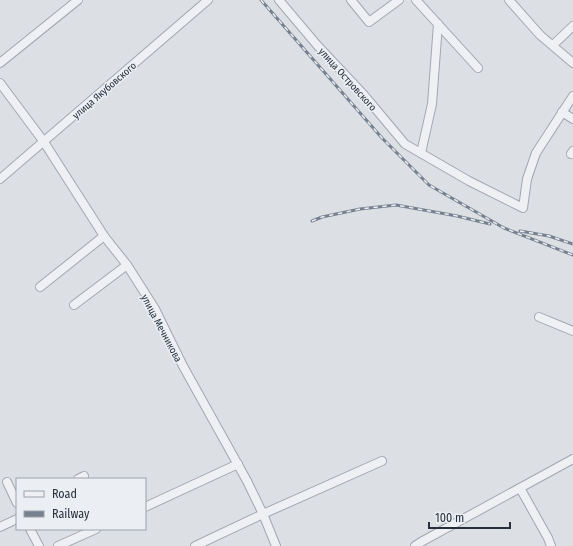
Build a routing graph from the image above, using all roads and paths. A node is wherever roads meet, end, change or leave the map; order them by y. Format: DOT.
graph roads {
  1 [pos="78,0"];
  2 [pos="208,0"];
  3 [pos="279,0"];
  4 [pos="350,0"];
  5 [pos="399,0"];
  6 [pos="509,0"];
  7 [pos="421,2"];
  8 [pos="438,24"];
  9 [pos="573,26"];
  10 [pos="553,46"];
  11 [pos="0,63"];
  12 [pos="573,63"];
  13 [pos="478,68"];
  14 [pos="0,83"];
  15 [pos="573,96"];
  16 [pos="562,112"];
  17 [pos="573,119"];
  18 [pos="44,142"];
  19 [pos="421,153"];
  20 [pos="0,179"];
  21 [pos="104,236"];
  22 [pos="127,265"];
  23 [pos="40,287"];
  24 [pos="74,305"];
  25 [pos="539,317"];
  26 [pos="573,331"];
  27 [pos="573,459"];
  28 [pos="382,461"];
  29 [pos="238,464"];
  30 [pos="7,482"];
  31 [pos="520,488"];
  32 [pos="16,501"];
  33 [pos="146,506"];
  34 [pos="263,514"];
  35 [pos="16,519"];
  36 [pos="0,527"];
  37 [pos="31,530"];
  38 [pos="84,531"];
  39 [pos="39,546"];
  40 [pos="58,546"];
  41 [pos="195,546"];
  42 [pos="276,546"];
  43 [pos="415,546"];
  44 [pos="551,546"];
  1 -- 11 [label="street"];
  2 -- 18 [label="street, улица Якубовского"];
  3 -- 19 [label="street, улица Островского"];
  4 -- 5 [label="street"];
  6 -- 10 [label="street"];
  7 -- 8 [label="street"];
  8 -- 13 [label="street"];
  8 -- 19 [label="street"];
  9 -- 10 [label="street"];
  10 -- 12 [label="street"];
  14 -- 18 [label="street, улица Мечникова"];
  15 -- 16 [label="street"];
  16 -- 17 [label="street"];
  16 -- 19 [label="street, улица Островского"];
  18 -- 20 [label="street, улица Якубовского"];
  18 -- 21 [label="street, улица Мечникова"];
  21 -- 22 [label="street, улица Мечникова"];
  21 -- 23 [label="street"];
  22 -- 24 [label="street"];
  22 -- 29 [label="street, улица Мечникова"];
  25 -- 26 [label="street"];
  27 -- 31 [label="street"];
  28 -- 34 [label="street"];
  29 -- 33 [label="street"];
  29 -- 34 [label="street, улица Мечникова"];
  30 -- 32 [label="street"];
  31 -- 43 [label="street"];
  31 -- 44 [label="street"];
  34 -- 41 [label="street"];
  34 -- 42 [label="street, улица Мечникова"];
  35 -- 36 [label="street"];
  37 -- 39 [label="street"];
  38 -- 40 [label="street"];
}
